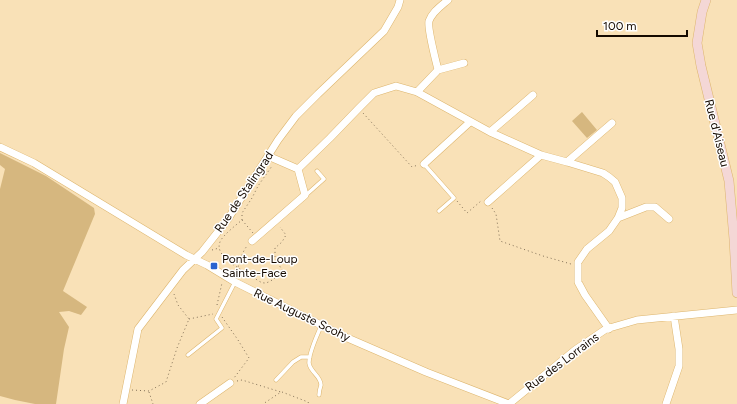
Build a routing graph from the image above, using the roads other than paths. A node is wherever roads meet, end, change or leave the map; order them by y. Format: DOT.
graph roads {
  1 [pos="400,0"];
  2 [pos="448,0"];
  3 [pos="706,0"];
  4 [pos="464,63"];
  5 [pos="438,70"];
  6 [pos="417,92"];
  7 [pos="533,95"];
  8 [pos="470,122"];
  9 [pos="612,123"];
  10 [pos="490,132"];
  11 [pos="0,147"];
  12 [pos="541,155"];
  13 [pos="268,156"];
  14 [pos="567,162"];
  15 [pos="424,164"];
  16 [pos="298,169"];
  17 [pos="318,171"];
  18 [pos="305,195"];
  19 [pos="488,202"];
  20 [pos="439,211"];
  21 [pos="618,218"];
  22 [pos="669,219"];
  23 [pos="254,239"];
  24 [pos="195,259"];
  25 [pos="233,281"];
  26 [pos="737,292"];
  27 [pos="737,310"];
  28 [pos="674,316"];
  29 [pos="321,325"];
  30 [pos="607,329"];
  31 [pos="188,355"];
  32 [pos="310,357"];
  33 [pos="276,380"];
  34 [pos="230,383"];
  35 [pos="319,395"];
  36 [pos="123,404"];
  37 [pos="200,404"];
  38 [pos="509,404"];
  39 [pos="666,404"];
  1 -- 13 [label="street, Rue de Stalingrad"];
  2 -- 5 [label="street"];
  3 -- 26 [label="street, Rue d'Aiseau"];
  4 -- 5 [label="street"];
  5 -- 6 [label="street"];
  6 -- 8 [label="street"];
  6 -- 16 [label="street"];
  7 -- 10 [label="street"];
  8 -- 10 [label="street"];
  8 -- 15 [label="street"];
  9 -- 14 [label="street"];
  10 -- 12 [label="street"];
  11 -- 24 [label="street, Rue Auguste Scohy"];
  12 -- 14 [label="street"];
  12 -- 19 [label="street"];
  13 -- 16 [label="street"];
  13 -- 24 [label="street, Rue de Stalingrad"];
  14 -- 21 [label="street"];
  15 -- 20 [label="lane"];
  16 -- 18 [label="street"];
  17 -- 18 [label="lane"];
  18 -- 23 [label="street"];
  21 -- 22 [label="street"];
  21 -- 30 [label="street"];
  24 -- 25 [label="street, Rue Auguste Scohy"];
  24 -- 36 [label="street, Rue de Stalingrad"];
  25 -- 29 [label="street, Rue Auguste Scohy"];
  25 -- 31 [label="lane"];
  27 -- 28 [label="street, Rue des Lorrains"];
  28 -- 30 [label="street, Rue des Lorrains"];
  28 -- 39 [label="street"];
  29 -- 32 [label="lane"];
  29 -- 38 [label="street, Rue Auguste Scohy"];
  30 -- 38 [label="street, Rue des Lorrains"];
  32 -- 33 [label="lane"];
  32 -- 35 [label="lane"];
  34 -- 37 [label="street"];
}
